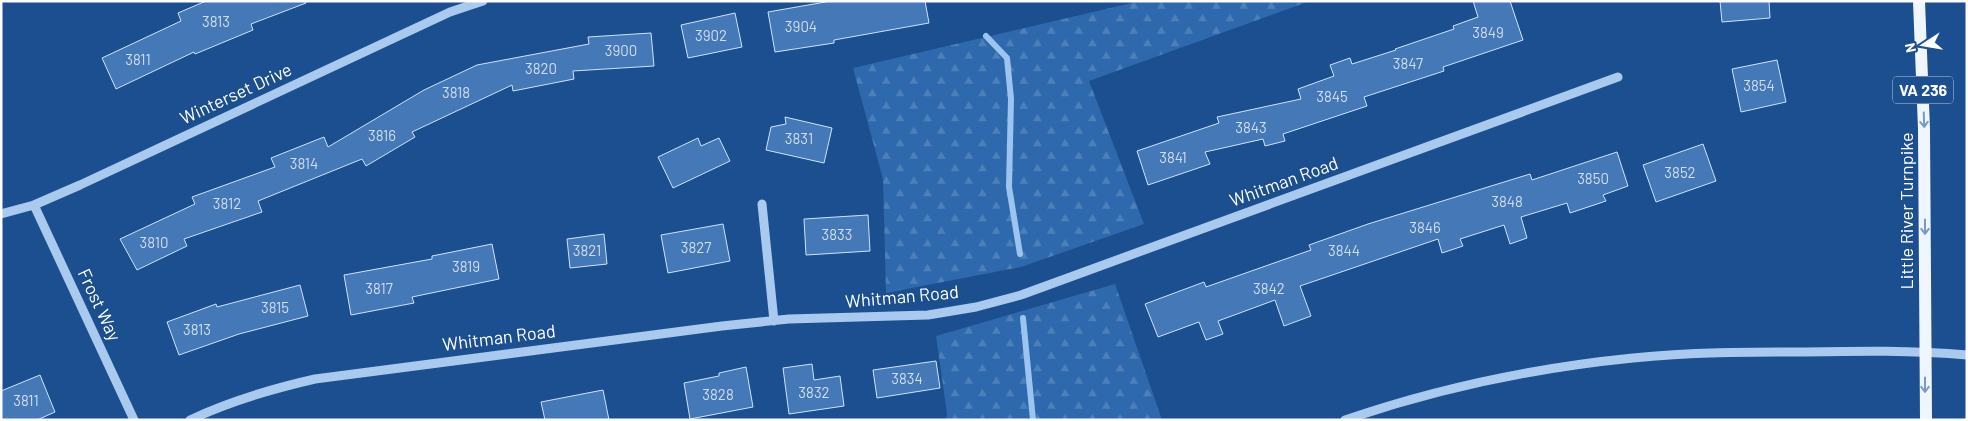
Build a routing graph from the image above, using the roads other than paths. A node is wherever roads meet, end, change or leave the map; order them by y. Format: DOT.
graph roads {
  1 [pos="483,1"];
  2 [pos="1919,1"];
  3 [pos="1618,77"];
  4 [pos="762,204"];
  5 [pos="34,205"];
  6 [pos="1,214"];
  7 [pos="774,321"];
  8 [pos="1925,351"];
  9 [pos="1967,355"];
  10 [pos="134,420"];
  11 [pos="190,420"];
  12 [pos="1345,420"];
  13 [pos="1926,420"];
  1 -- 5 [label="street, Winterset Drive"];
  2 -- 8 [label="main road, Little River Turnpike / VA 236, one-way"];
  3 -- 7 [label="street, Whitman Road"];
  4 -- 7 [label="street"];
  5 -- 6 [label="street, Winterset Drive"];
  5 -- 10 [label="street, Frost Way"];
  7 -- 11 [label="street, Whitman Road"];
  8 -- 9 [label="street"];
  8 -- 12 [label="street"];
  8 -- 13 [label="main road, Little River Turnpike / VA 236, one-way"];
}
